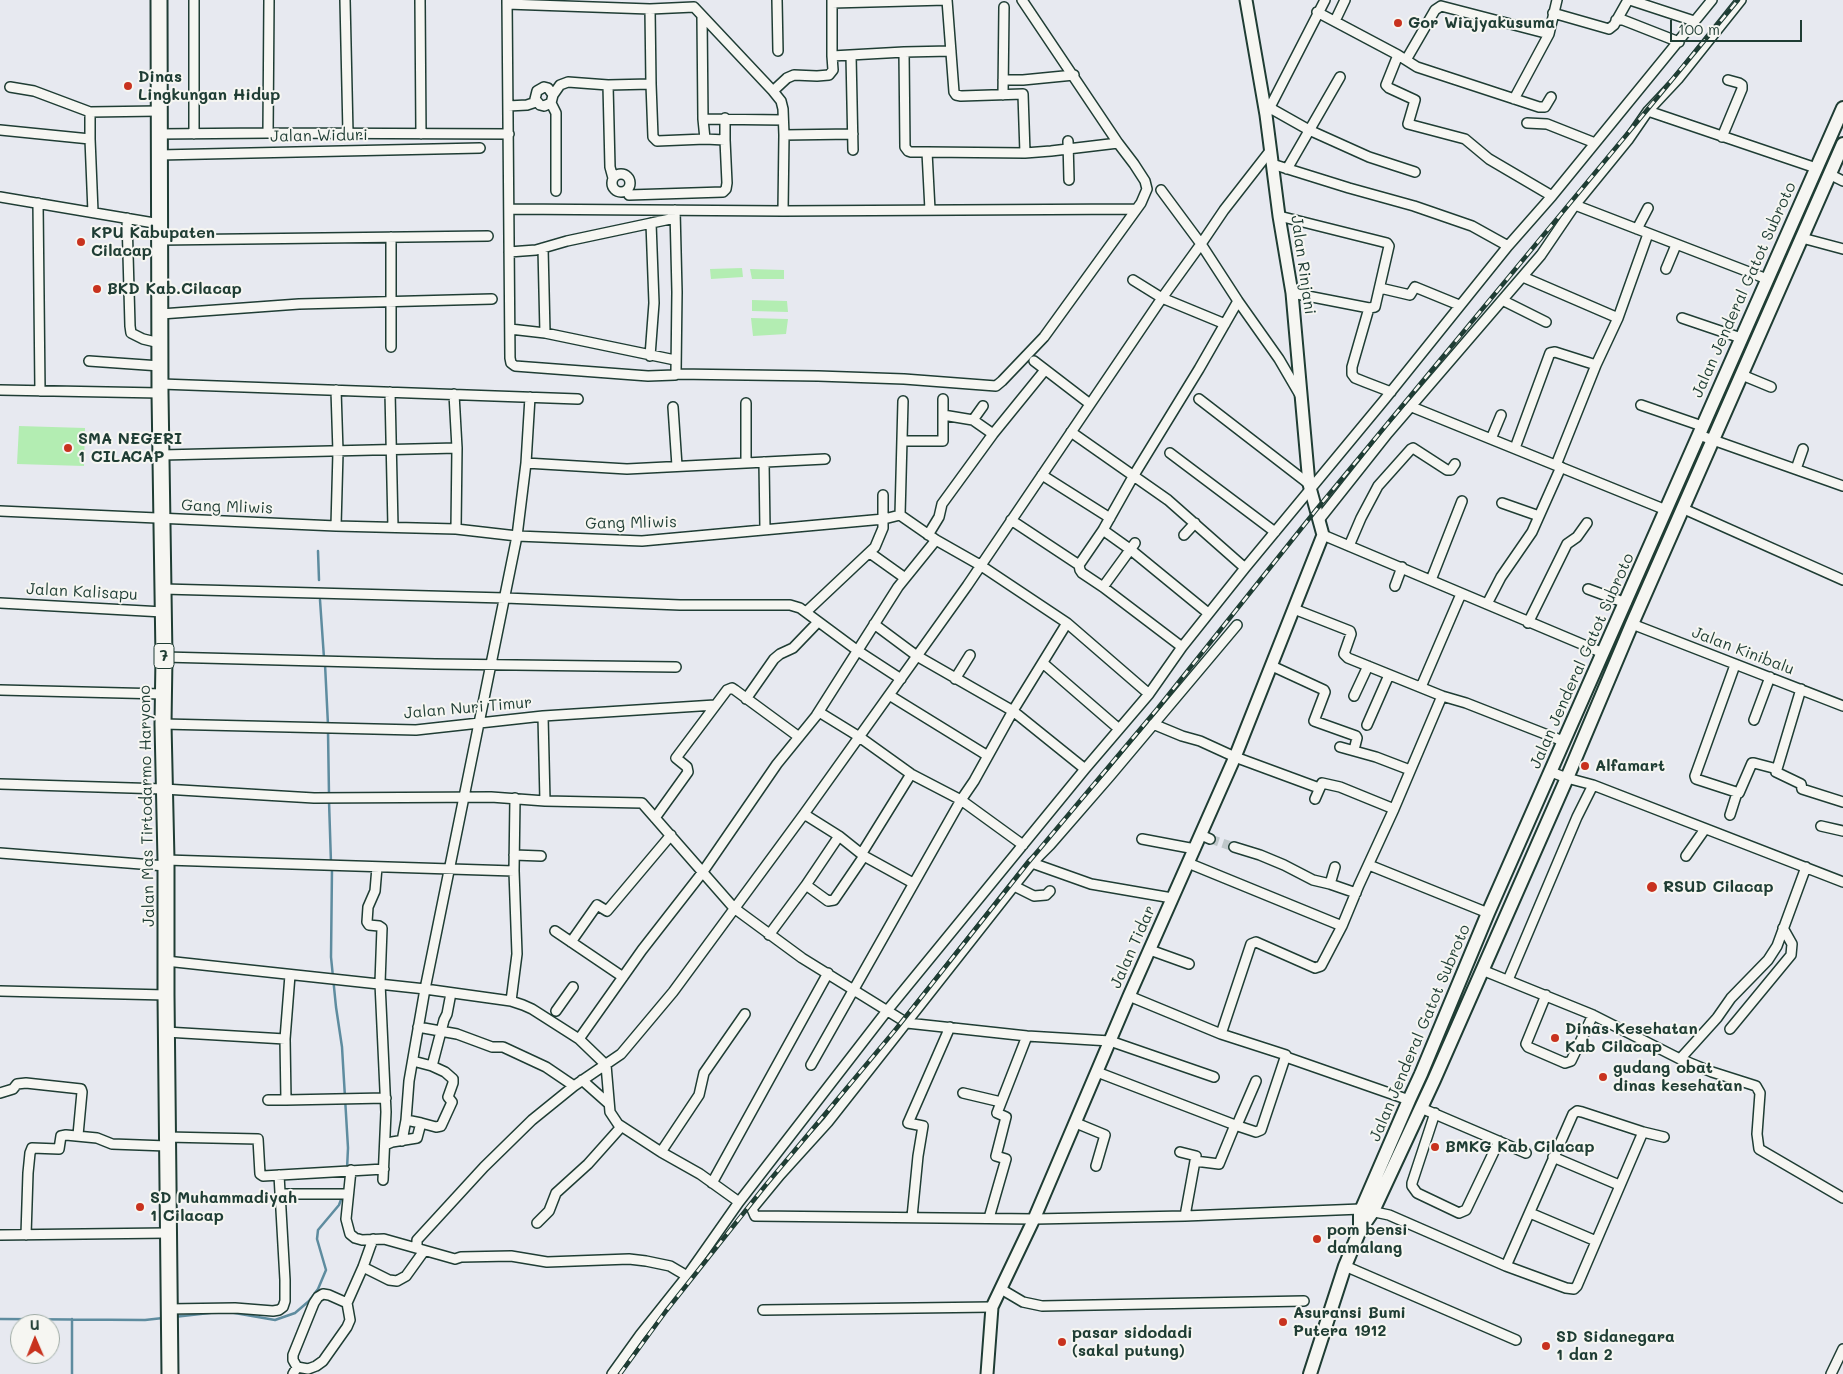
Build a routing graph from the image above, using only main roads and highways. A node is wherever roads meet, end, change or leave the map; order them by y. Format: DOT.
graph roads {
  1 [pos="159,0"];
  2 [pos="1843,108"];
  3 [pos="1843,144"];
  4 [pos="1466,964"];
  5 [pos="1482,970"];
  6 [pos="1367,1210"];
  7 [pos="170,1374"];
  8 [pos="1310,1374"];
  1 -- 7 [label="highway, Jalan Mas Tirtodarmo Haryono / 7"];
  2 -- 4 [label="main road, Jalan Jenderal Gatot Subroto"];
  3 -- 5 [label="main road, Jalan Jenderal Gatot Subroto"];
  4 -- 5 [label="main road"];
  4 -- 6 [label="main road, Jalan Jenderal Gatot Subroto"];
  5 -- 6 [label="main road, Jalan Jenderal Gatot Subroto"];
  6 -- 8 [label="main road, Jalan Jenderal Gatot Subroto"];
}
